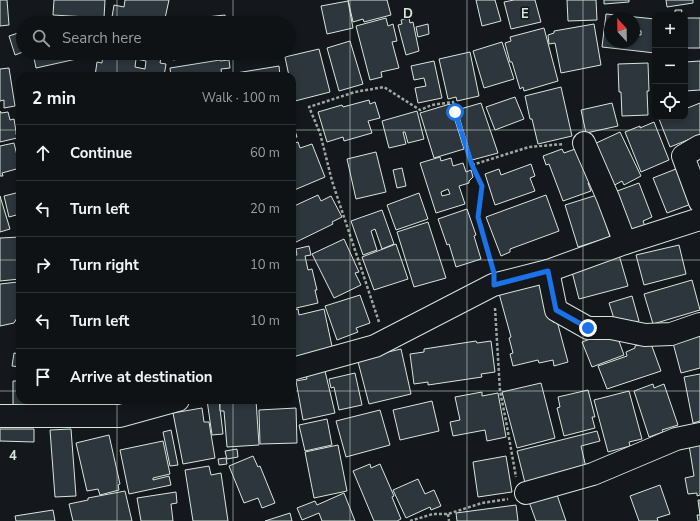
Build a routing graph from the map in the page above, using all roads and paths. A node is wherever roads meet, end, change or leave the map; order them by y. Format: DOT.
graph roads {
  1 [pos="584,143"];
  2 [pos="700,146"];
  3 [pos="472,165"];
  4 [pos="700,202"];
  5 [pos="700,219"];
  6 [pos="625,243"];
  7 [pos="548,271"];
  8 [pos="494,285"];
  9 [pos="700,324"];
  10 [pos="385,341"];
  11 [pos="296,368"];
  12 [pos="164,404"];
  13 [pos="0,416"];
  14 [pos="700,434"];
  15 [pos="526,493"];
  16 [pos="448,514"];
  17 [pos="410,521"];
  18 [pos="449,521"];
  1 -- 3 [label="path"];
  1 -- 6 [label="street"];
  2 -- 4 [label="street"];
  3 -- 8 [label="path"];
  3 -- 10 [label="path"];
  5 -- 6 [label="street"];
  6 -- 7 [label="street"];
  7 -- 8 [label="street"];
  7 -- 9 [label="street"];
  8 -- 10 [label="street"];
  8 -- 15 [label="path"];
  10 -- 11 [label="street"];
  12 -- 13 [label="street"];
  14 -- 15 [label="street"];
  15 -- 16 [label="path"];
  16 -- 17 [label="path"];
  16 -- 18 [label="path"];
}
